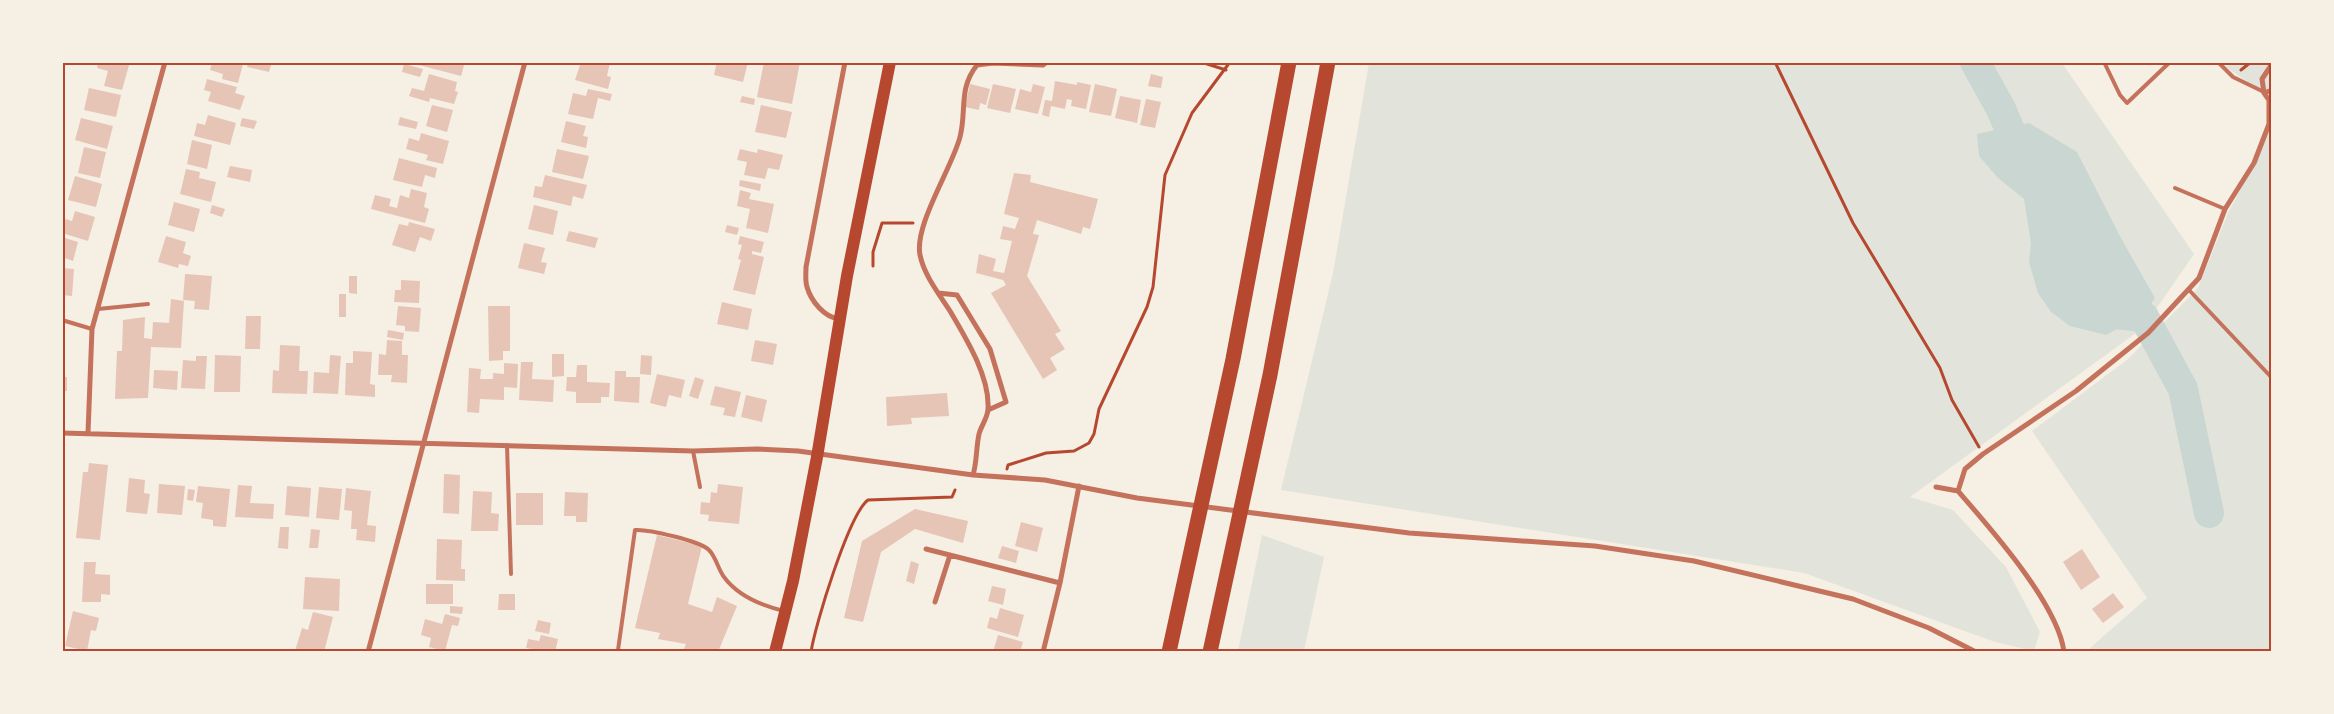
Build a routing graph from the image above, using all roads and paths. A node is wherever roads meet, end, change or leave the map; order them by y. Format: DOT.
graph roads {
  1 [pos="165,62"];
  2 [pos="525,62"];
  3 [pos="845,62"];
  4 [pos="890,62"];
  5 [pos="1047,62"];
  6 [pos="1201,62"];
  7 [pos="1230,62"];
  8 [pos="1289,62"];
  9 [pos="1328,62"];
  10 [pos="1775,62"];
  11 [pos="2104,62"];
  12 [pos="2170,62"];
  13 [pos="2218,62"];
  14 [pos="2272,64"];
  15 [pos="1226,70"];
  16 [pos="2272,90"];
  17 [pos="2264,92"];
  18 [pos="2175,188"];
  19 [pos="2225,209"];
  20 [pos="924,223"];
  21 [pos="872,266"];
  22 [pos="2189,290"];
  23 [pos="938,293"];
  24 [pos="148,304"];
  25 [pos="98,309"];
  26 [pos="840,319"];
  27 [pos="62,320"];
  28 [pos="92,329"];
  29 [pos="2272,378"];
  30 [pos="988,410"];
  31 [pos="62,433"];
  32 [pos="88,433"];
  33 [pos="424,443"];
  34 [pos="507,445"];
  35 [pos="693,451"];
  36 [pos="818,454"];
  37 [pos="1983,454"];
  38 [pos="1008,465"];
  39 [pos="974,475"];
  40 [pos="1079,486"];
  41 [pos="700,487"];
  42 [pos="1936,488"];
  43 [pos="956,490"];
  44 [pos="1958,491"];
  45 [pos="926,549"];
  46 [pos="950,555"];
  47 [pos="511,574"];
  48 [pos="1060,583"];
  49 [pos="935,602"];
  50 [pos="786,612"];
  51 [pos="368,652"];
  52 [pos="623,652"];
  53 [pos="775,652"];
  54 [pos="811,652"];
  55 [pos="1043,652"];
  56 [pos="1169,652"];
  57 [pos="1210,652"];
  58 [pos="1976,652"];
  59 [pos="2064,652"];
  1 -- 25 [label="street"];
  2 -- 33 [label="street"];
  3 -- 26 [label="street"];
  4 -- 26 [label="main road"];
  5 -- 20 [label="street"];
  6 -- 15 [label="path"];
  7 -- 15 [label="path"];
  8 -- 56 [label="highway"];
  9 -- 57 [label="highway"];
  10 -- 37 [label="path"];
  11 -- 12 [label="lane"];
  13 -- 17 [label="lane"];
  14 -- 17 [label="street"];
  15 -- 38 [label="path"];
  16 -- 17 [label="street"];
  17 -- 19 [label="street"];
  18 -- 19 [label="lane"];
  19 -- 22 [label="street"];
  20 -- 21 [label="path"];
  20 -- 23 [label="street"];
  22 -- 29 [label="lane"];
  22 -- 37 [label="street"];
  23 -- 30 [label="street"];
  23 -- 30 [label="street"];
  24 -- 25 [label="lane"];
  25 -- 28 [label="street"];
  26 -- 36 [label="main road"];
  27 -- 28 [label="lane"];
  28 -- 32 [label="street"];
  30 -- 39 [label="street"];
  31 -- 32 [label="street"];
  32 -- 33 [label="street"];
  33 -- 34 [label="street"];
  33 -- 51 [label="street"];
  34 -- 35 [label="street"];
  34 -- 47 [label="lane"];
  35 -- 36 [label="street"];
  35 -- 41 [label="lane"];
  36 -- 39 [label="street"];
  36 -- 50 [label="main road"];
  37 -- 44 [label="street"];
  39 -- 40 [label="street"];
  40 -- 48 [label="street"];
  40 -- 58 [label="street"];
  42 -- 44 [label="street"];
  43 -- 54 [label="path"];
  44 -- 59 [label="street"];
  45 -- 46 [label="street"];
  46 -- 48 [label="street"];
  46 -- 49 [label="street"];
  48 -- 55 [label="street"];
  50 -- 52 [label="lane"];
  50 -- 53 [label="main road"];
}
